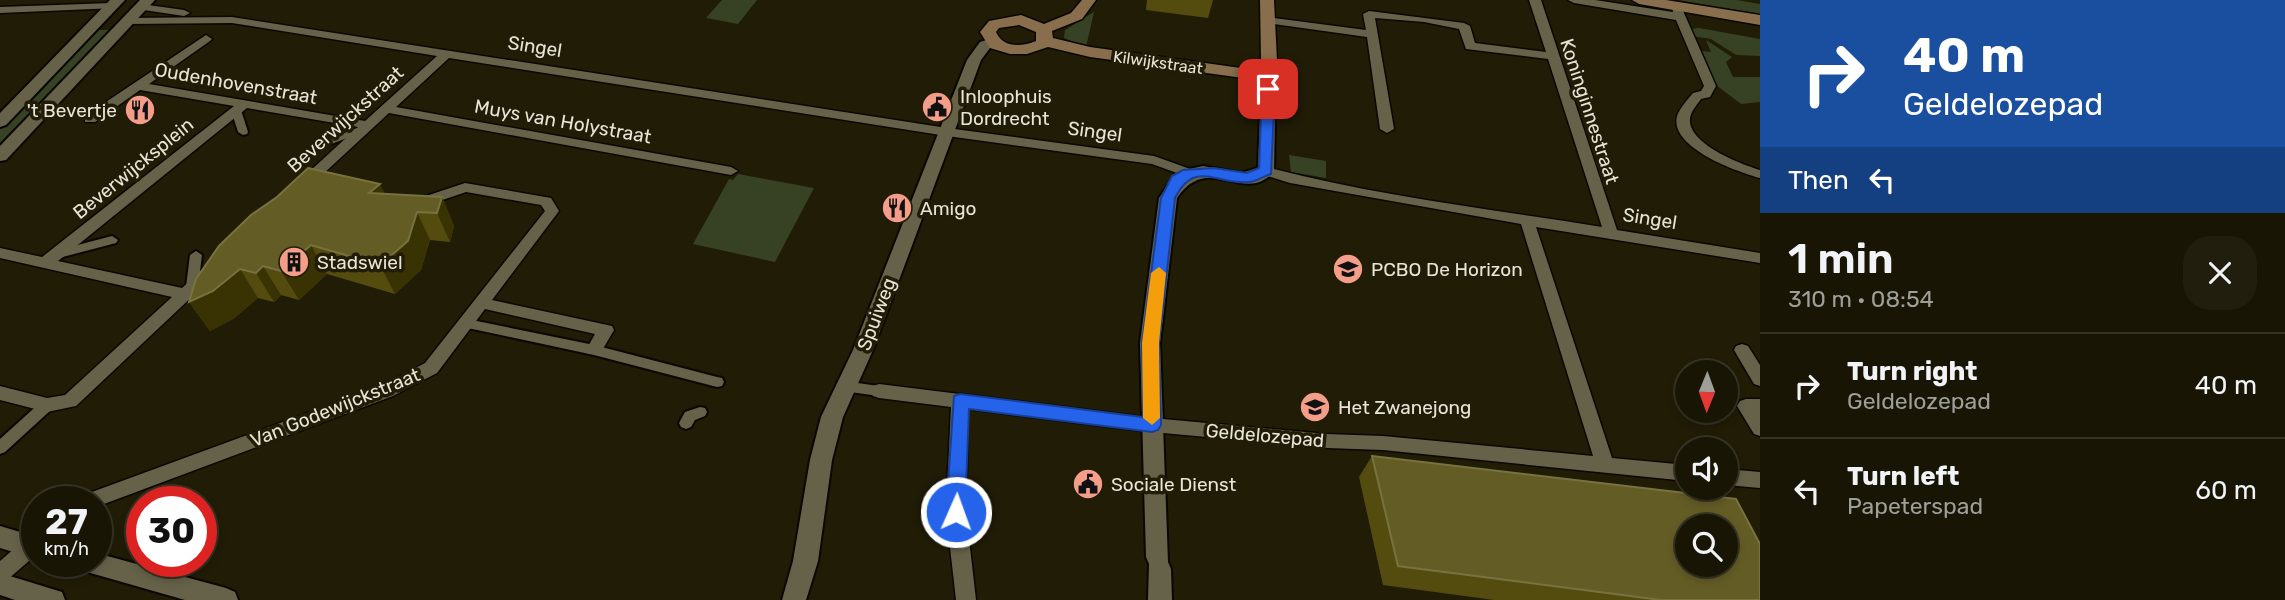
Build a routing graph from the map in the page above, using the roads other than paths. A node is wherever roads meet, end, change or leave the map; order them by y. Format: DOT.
graph roads {
  1 [pos="1089,0"];
  2 [pos="1267,0"];
  3 [pos="1535,0"];
  4 [pos="1574,0"];
  5 [pos="1639,0"];
  6 [pos="115,3"];
  7 [pos="145,4"];
  8 [pos="0,10"];
  9 [pos="19,10"];
  10 [pos="1679,12"];
  11 [pos="211,18"];
  12 [pos="98,20"];
  13 [pos="1267,20"];
  14 [pos="1760,20"];
  15 [pos="127,21"];
  16 [pos="1372,34"];
  17 [pos="1044,35"];
  18 [pos="206,39"];
  19 [pos="993,43"];
  20 [pos="446,54"];
  21 [pos="1551,56"];
  22 [pos="1269,61"];
  23 [pos="1243,73"];
  24 [pos="139,86"];
  25 [pos="1268,89"];
  26 [pos="240,107"];
  27 [pos="387,109"];
  28 [pos="90,119"];
  29 [pos="0,121"];
  30 [pos="365,127"];
  31 [pos="1387,129"];
  32 [pos="243,132"];
  33 [pos="947,132"];
  34 [pos="314,147"];
  35 [pos="0,156"];
  36 [pos="1266,170"];
  37 [pos="731,171"];
  38 [pos="1188,173"];
  39 [pos="1760,174"];
  40 [pos="307,187"];
  41 [pos="419,201"];
  42 [pos="1527,220"];
  43 [pos="1611,233"];
  44 [pos="112,240"];
  45 [pos="0,253"];
  46 [pos="196,255"];
  47 [pos="1760,258"];
  48 [pos="50,259"];
  49 [pos="221,261"];
  50 [pos="189,291"];
  51 [pos="482,303"];
  52 [pos="467,324"];
  53 [pos="594,350"];
  54 [pos="1742,350"];
  55 [pos="1760,379"];
  56 [pos="717,382"];
  57 [pos="843,386"];
  58 [pos="879,391"];
  59 [pos="0,393"];
  60 [pos="960,401"];
  61 [pos="47,405"];
  62 [pos="1760,406"];
  63 [pos="700,412"];
  64 [pos="686,422"];
  65 [pos="1152,425"];
  66 [pos="1760,429"];
  67 [pos="0,448"];
  68 [pos="1605,465"];
  69 [pos="1675,472"];
  70 [pos="1738,478"];
  71 [pos="1760,480"];
  72 [pos="112,493"];
  73 [pos="0,537"];
  74 [pos="21,542"];
  75 [pos="21,557"];
  76 [pos="112,568"];
  77 [pos="0,574"];
  78 [pos="0,584"];
  79 [pos="53,600"];
  80 [pos="226,600"];
  81 [pos="794,600"];
  82 [pos="966,600"];
  83 [pos="1160,600"];
  1 -- 17 [label="main road"];
  2 -- 13 [label="main road"];
  3 -- 21 [label="street, Koninginnestraat"];
  4 -- 10 [label="street"];
  5 -- 10 [label="main road"];
  6 -- 9 [label="street"];
  6 -- 12 [label="street"];
  7 -- 11 [label="street, Singel"];
  7 -- 15 [label="street"];
  8 -- 9 [label="street"];
  9 -- 12 [label="street"];
  10 -- 14 [label="main road"];
  10 -- 39 [label="street"];
  11 -- 15 [label="street, Singel"];
  11 -- 20 [label="street, Singel"];
  12 -- 29 [label="street"];
  13 -- 16 [label="street"];
  13 -- 22 [label="main road"];
  15 -- 35 [label="street"];
  16 -- 21 [label="street"];
  16 -- 31 [label="street"];
  17 -- 19 [label="main road"];
  17 -- 19 [label="main road, Kilwijkstraat"];
  17 -- 23 [label="main road, Kilwijkstraat"];
  18 -- 24 [label="street"];
  19 -- 33 [label="street, Spuiweg"];
  20 -- 27 [label="street, Beverwijckstraat"];
  20 -- 33 [label="street, Singel"];
  21 -- 43 [label="street, Koninginnestraat"];
  22 -- 23 [label="main road"];
  22 -- 25 [label="street"];
  23 -- 25 [label="street, Kilwijkstraat"];
  24 -- 26 [label="street, Oudenhovenstraat"];
  24 -- 28 [label="street"];
  25 -- 36 [label="street"];
  26 -- 30 [label="street, Oudenhovenstraat"];
  26 -- 32 [label="street"];
  26 -- 48 [label="street, Beverwijcksplein"];
  27 -- 30 [label="street, Beverwijckstraat"];
  27 -- 37 [label="street, Muys van Holystraat"];
  30 -- 34 [label="street"];
  30 -- 40 [label="street, Beverwijckstraat"];
  33 -- 38 [label="street, Singel"];
  33 -- 57 [label="street, Spuiweg"];
  36 -- 38 [label="street, Singel"];
  36 -- 42 [label="street, Singel"];
  38 -- 65 [label="street"];
  41 -- 51 [label="street, Van Godewijckstraat"];
  42 -- 43 [label="street, Singel"];
  42 -- 68 [label="street"];
  43 -- 47 [label="street, Singel"];
  44 -- 48 [label="street, Beverwijcksplein"];
  45 -- 48 [label="street"];
  46 -- 50 [label="street"];
  48 -- 50 [label="street"];
  49 -- 50 [label="street"];
  50 -- 61 [label="street"];
  51 -- 52 [label="street, Van Godewijckstraat"];
  51 -- 53 [label="street"];
  52 -- 53 [label="street"];
  52 -- 72 [label="street, Van Godewijckstraat"];
  53 -- 56 [label="street"];
  54 -- 55 [label="street"];
  57 -- 58 [label="street, Geldelozepad"];
  57 -- 81 [label="street, Spuiweg"];
  58 -- 60 [label="street, Geldelozepad"];
  59 -- 61 [label="street"];
  60 -- 65 [label="street, Geldelozepad"];
  60 -- 82 [label="street"];
  61 -- 67 [label="street"];
  62 -- 66 [label="street"];
  63 -- 64 [label="street"];
  65 -- 68 [label="street, Geldelozepad"];
  65 -- 83 [label="street"];
  68 -- 69 [label="street, Geldelozepad"];
  70 -- 71 [label="street"];
  73 -- 74 [label="street"];
  75 -- 77 [label="street"];
  76 -- 80 [label="street"];
  78 -- 79 [label="street"];
}
